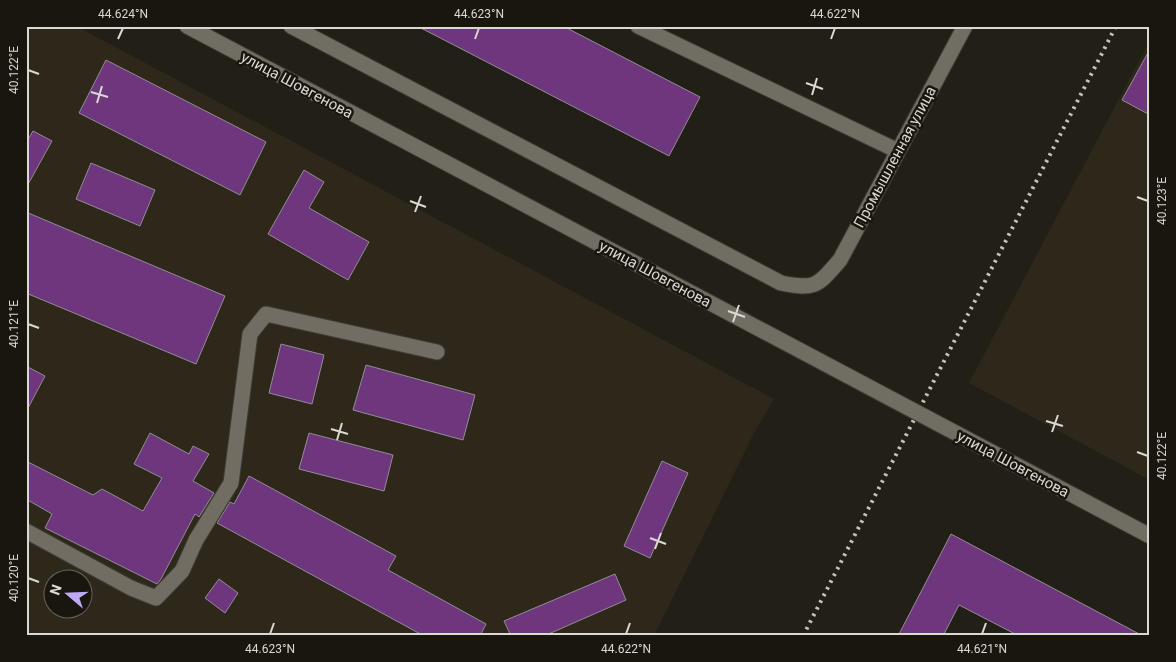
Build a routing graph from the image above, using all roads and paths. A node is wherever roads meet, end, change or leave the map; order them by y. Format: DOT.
graph roads {
  1 [pos="187,26"];
  2 [pos="291,26"];
  3 [pos="638,26"];
  4 [pos="965,26"];
  5 [pos="898,151"];
  6 [pos="437,352"];
  7 [pos="26,531"];
  8 [pos="1150,536"];
  1 -- 8 [label="street, улица Шовгенова, bridge"];
  2 -- 5 [label="street, Промышленная улица"];
  3 -- 5 [label="street"];
  4 -- 5 [label="street, Промышленная улица"];
  6 -- 7 [label="street"];
}
